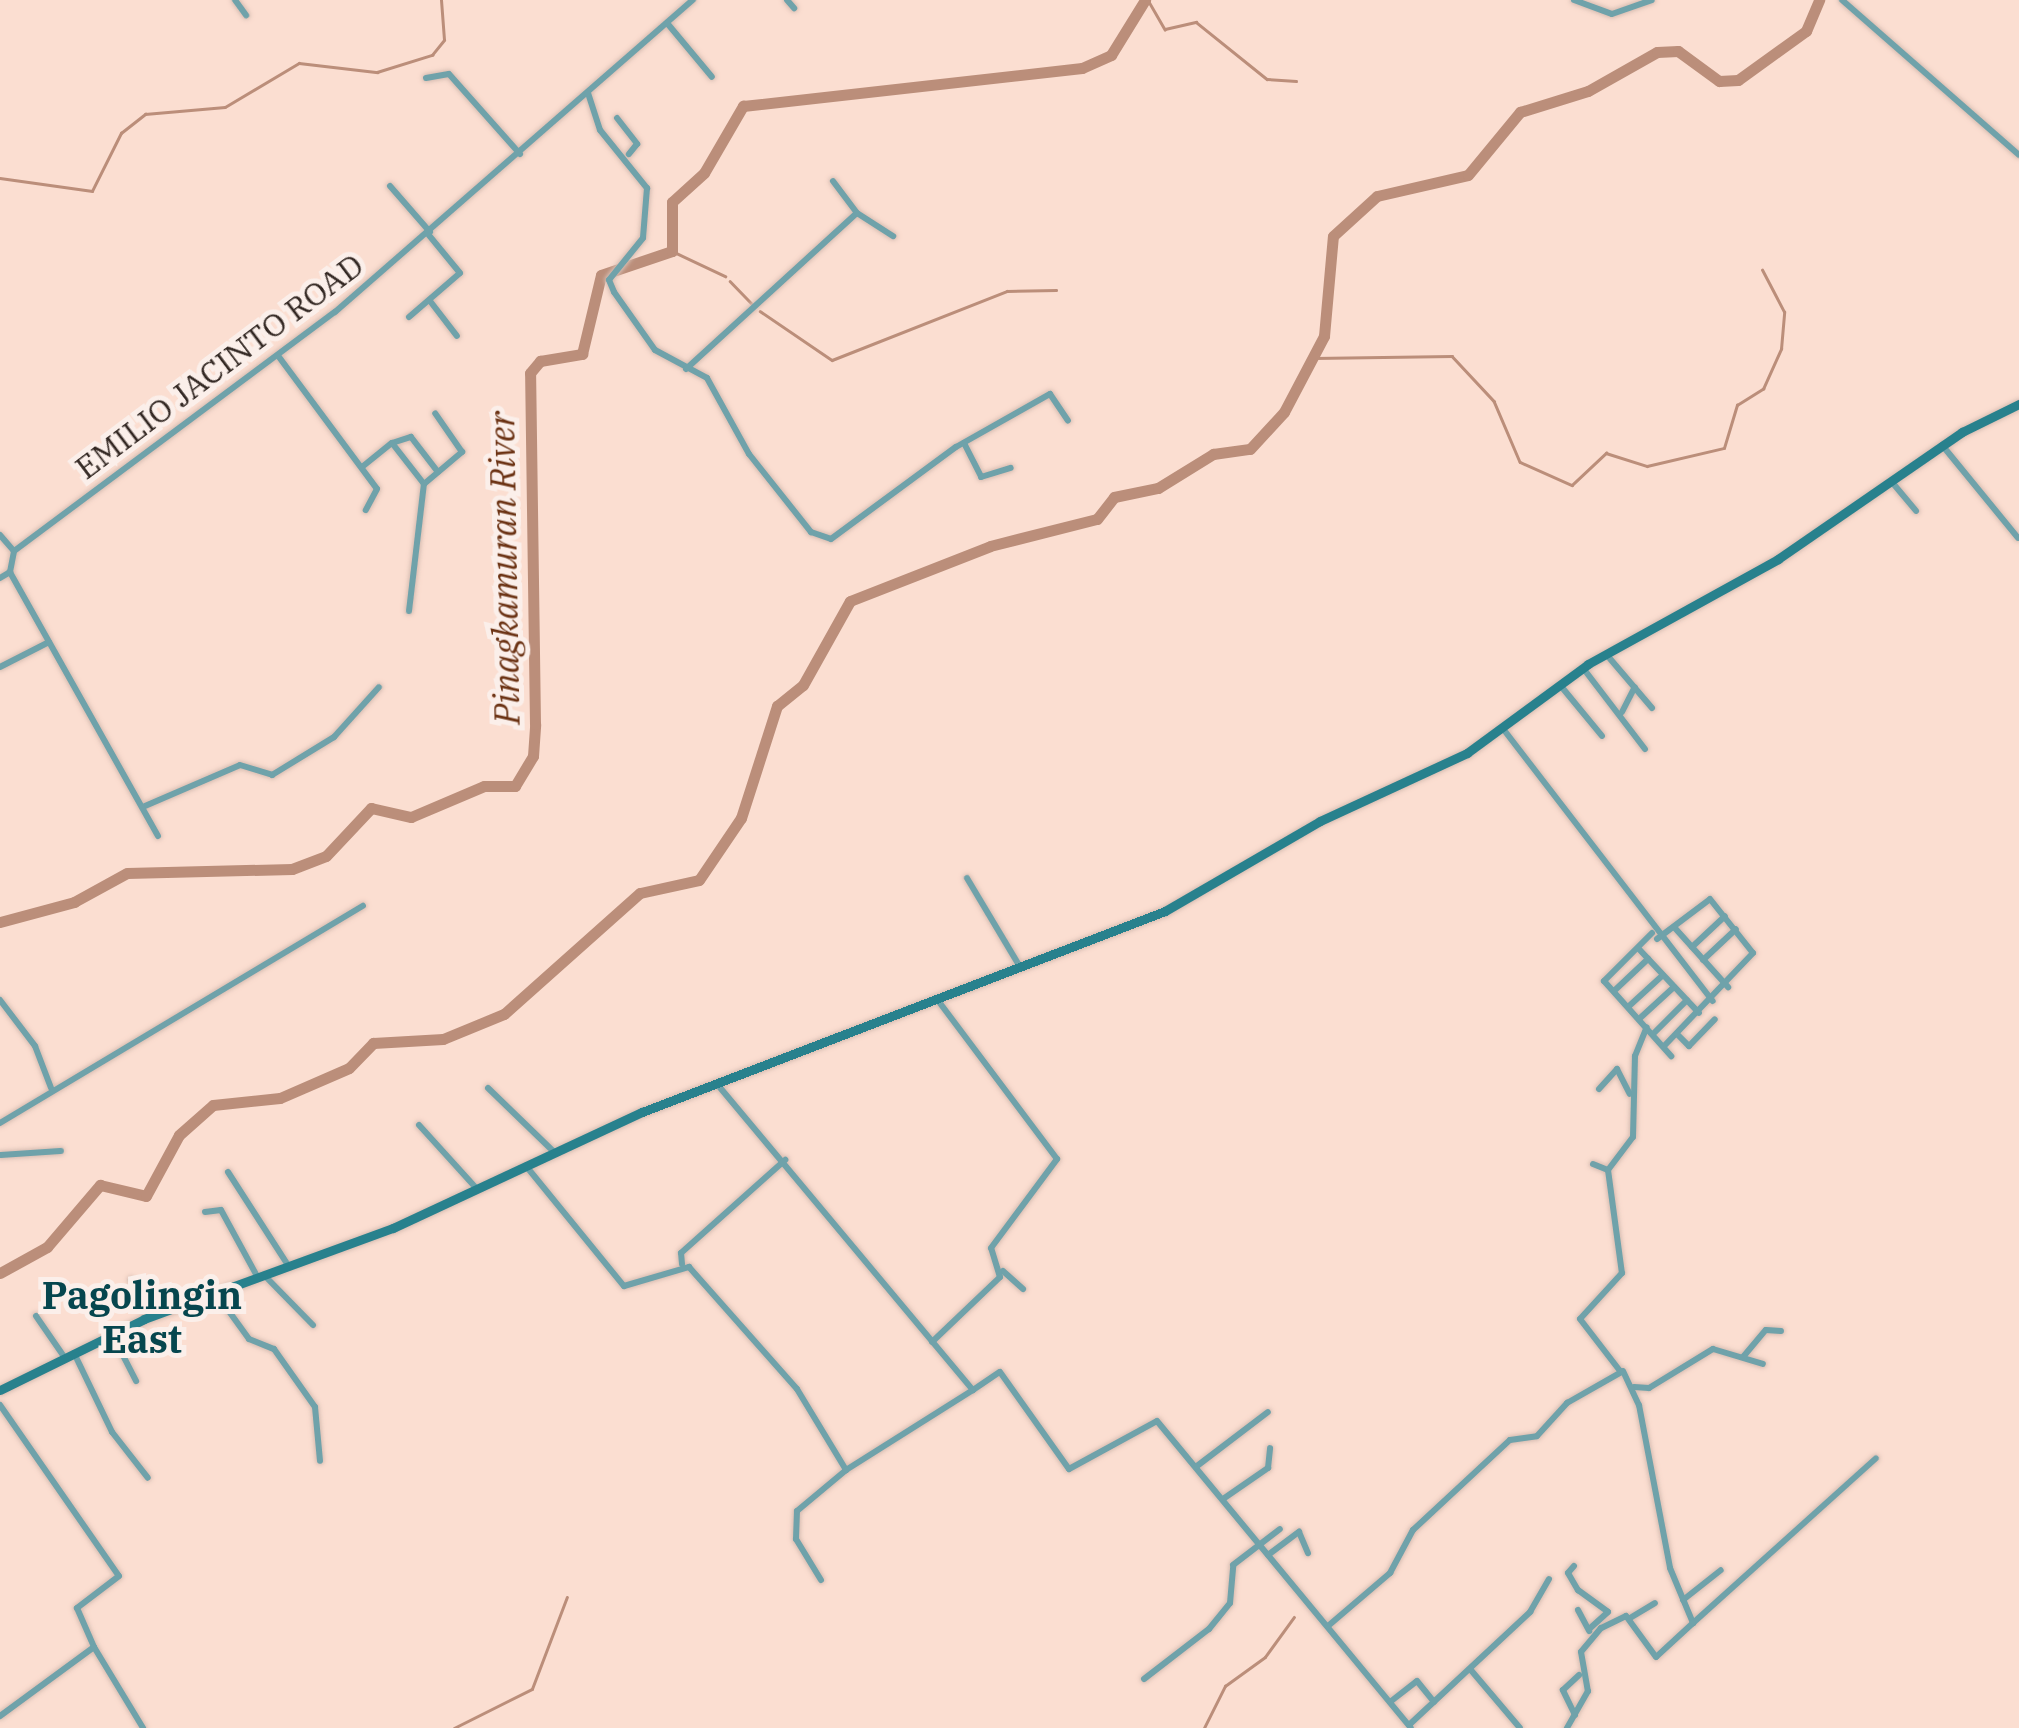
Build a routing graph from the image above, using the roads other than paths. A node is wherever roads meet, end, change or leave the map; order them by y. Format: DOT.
graph roads {
  1 [pos="234,0"];
  2 [pos="694,0"];
  3 [pos="788,0"];
  4 [pos="1574,0"];
  5 [pos="1652,0"];
  6 [pos="1842,0"];
  7 [pos="794,8"];
  8 [pos="246,15"];
  9 [pos="667,23"];
  10 [pos="712,77"];
  11 [pos="426,78"];
  12 [pos="588,93"];
  13 [pos="616,118"];
  14 [pos="520,154"];
  15 [pos="2019,156"];
  16 [pos="626,157"];
  17 [pos="833,181"];
  18 [pos="390,186"];
  19 [pos="857,213"];
  20 [pos="429,233"];
  21 [pos="893,236"];
  22 [pos="430,301"];
  23 [pos="409,317"];
  24 [pos="457,336"];
  25 [pos="279,357"];
  26 [pos="686,369"];
  27 [pos="2019,404"];
  28 [pos="435,412"];
  29 [pos="1068,421"];
  30 [pos="392,443"];
  31 [pos="964,443"];
  32 [pos="1942,445"];
  33 [pos="362,467"];
  34 [pos="1011,468"];
  35 [pos="438,472"];
  36 [pos="1891,481"];
  37 [pos="424,484"];
  38 [pos="366,510"];
  39 [pos="1916,511"];
  40 [pos="0,535"];
  41 [pos="2018,538"];
  42 [pos="14,551"];
  43 [pos="10,572"];
  44 [pos="0,578"];
  45 [pos="408,611"];
  46 [pos="49,642"];
  47 [pos="1606,654"];
  48 [pos="0,668"];
  49 [pos="1584,668"];
  50 [pos="1560,685"];
  51 [pos="379,687"];
  52 [pos="1635,687"];
  53 [pos="1652,708"];
  54 [pos="1622,712"];
  55 [pos="1504,730"];
  56 [pos="1602,736"];
  57 [pos="1645,749"];
  58 [pos="145,806"];
  59 [pos="158,836"];
  60 [pos="968,878"];
  61 [pos="364,906"];
  62 [pos="1725,916"];
  63 [pos="1674,927"];
  64 [pos="1736,929"];
  65 [pos="1655,936"];
  66 [pos="1692,947"];
  67 [pos="1638,948"];
  68 [pos="1648,959"];
  69 [pos="1703,960"];
  70 [pos="1020,967"];
  71 [pos="1663,975"];
  72 [pos="1674,986"];
  73 [pos="1728,987"];
  74 [pos="1614,992"];
  75 [pos="936,998"];
  76 [pos="0,1000"];
  77 [pos="1687,1000"];
  78 [pos="1713,1001"];
  79 [pos="1628,1007"];
  80 [pos="1699,1013"];
  81 [pos="1639,1018"];
  82 [pos="1715,1019"];
  83 [pos="1650,1030"];
  84 [pos="1677,1034"];
  85 [pos="1664,1046"];
  86 [pos="1671,1056"];
  87 [pos="717,1084"];
  88 [pos="51,1088"];
  89 [pos="488,1088"];
  90 [pos="1599,1090"];
  91 [pos="1631,1096"];
  92 [pos="0,1123"];
  93 [pos="419,1125"];
  94 [pos="61,1151"];
  95 [pos="555,1153"];
  96 [pos="0,1155"];
  97 [pos="785,1160"];
  98 [pos="1593,1164"];
  99 [pos="526,1165"];
  100 [pos="1608,1170"];
  101 [pos="228,1172"];
  102 [pos="478,1191"];
  103 [pos="205,1212"];
  104 [pos="682,1264"];
  105 [pos="288,1265"];
  106 [pos="1002,1272"];
  107 [pos="260,1275"];
  108 [pos="131,1280"];
  109 [pos="1023,1288"];
  110 [pos="214,1291"];
  111 [pos="155,1314"];
  112 [pos="36,1316"];
  113 [pos="313,1326"];
  114 [pos="1781,1332"];
  115 [pos="112,1334"];
  116 [pos="932,1342"];
  117 [pos="69,1355"];
  118 [pos="1743,1357"];
  119 [pos="1763,1364"];
  120 [pos="1620,1371"];
  121 [pos="136,1381"];
  122 [pos="1634,1387"];
  123 [pos="0,1390"];
  124 [pos="973,1390"];
  125 [pos="0,1405"];
  126 [pos="1268,1412"];
  127 [pos="1270,1448"];
  128 [pos="1876,1458"];
  129 [pos="320,1461"];
  130 [pos="1197,1466"];
  131 [pos="846,1470"];
  132 [pos="148,1478"];
  133 [pos="1223,1499"];
  134 [pos="1280,1529"];
  135 [pos="1260,1541"];
  136 [pos="1271,1552"];
  137 [pos="1308,1552"];
  138 [pos="1574,1566"];
  139 [pos="1721,1570"];
  140 [pos="1549,1579"];
  141 [pos="820,1580"];
  142 [pos="1682,1600"];
  143 [pos="1654,1604"];
  144 [pos="1578,1610"];
  145 [pos="1630,1618"];
  146 [pos="1693,1622"];
  147 [pos="1328,1626"];
  148 [pos="1590,1633"];
  149 [pos="94,1647"];
  150 [pos="1470,1669"];
  151 [pos="1579,1675"];
  152 [pos="1144,1679"];
  153 [pos="1390,1702"];
  154 [pos="1434,1702"];
  155 [pos="1576,1714"];
  156 [pos="0,1716"];
  157 [pos="1410,1727"];
  158 [pos="144,1728"];
  159 [pos="1520,1728"];
  160 [pos="1567,1728"];
  1 -- 8 [label="street"];
  2 -- 9 [label="street, EMILIO JACINTO ROAD"];
  3 -- 7 [label="street"];
  4 -- 5 [label="street"];
  6 -- 15 [label="street"];
  9 -- 10 [label="street"];
  9 -- 12 [label="street, EMILIO JACINTO ROAD"];
  11 -- 14 [label="street"];
  12 -- 14 [label="street, EMILIO JACINTO ROAD"];
  12 -- 16 [label="street"];
  13 -- 16 [label="street"];
  14 -- 20 [label="street, EMILIO JACINTO ROAD"];
  16 -- 26 [label="street"];
  17 -- 19 [label="street"];
  18 -- 20 [label="street"];
  19 -- 21 [label="street"];
  19 -- 26 [label="street"];
  20 -- 22 [label="street"];
  20 -- 25 [label="street, EMILIO JACINTO ROAD"];
  22 -- 23 [label="street"];
  22 -- 24 [label="street"];
  25 -- 33 [label="street"];
  25 -- 42 [label="street, EMILIO JACINTO ROAD"];
  26 -- 31 [label="street"];
  27 -- 32 [label="street"];
  28 -- 35 [label="street"];
  29 -- 31 [label="street"];
  30 -- 33 [label="street"];
  30 -- 35 [label="street"];
  30 -- 37 [label="street"];
  31 -- 34 [label="street"];
  32 -- 36 [label="street"];
  32 -- 41 [label="street"];
  33 -- 38 [label="street"];
  35 -- 37 [label="street"];
  36 -- 39 [label="street"];
  36 -- 47 [label="street"];
  37 -- 45 [label="street"];
  40 -- 42 [label="street"];
  42 -- 43 [label="street"];
  43 -- 44 [label="street"];
  43 -- 46 [label="street"];
  46 -- 48 [label="street"];
  46 -- 58 [label="street"];
  47 -- 49 [label="street"];
  47 -- 52 [label="street"];
  49 -- 50 [label="street"];
  49 -- 54 [label="street"];
  50 -- 55 [label="street"];
  50 -- 56 [label="street"];
  51 -- 58 [label="street"];
  52 -- 53 [label="street"];
  52 -- 54 [label="street"];
  54 -- 57 [label="street"];
  55 -- 65 [label="street"];
  55 -- 70 [label="street"];
  58 -- 59 [label="street"];
  60 -- 70 [label="street"];
  61 -- 88 [label="street"];
  62 -- 63 [label="street"];
  62 -- 64 [label="street"];
  62 -- 66 [label="street"];
  63 -- 65 [label="street"];
  63 -- 66 [label="street"];
  64 -- 69 [label="street"];
  64 -- 73 [label="street"];
  65 -- 67 [label="street"];
  65 -- 78 [label="street"];
  66 -- 69 [label="street"];
  67 -- 68 [label="street"];
  67 -- 74 [label="street"];
  68 -- 71 [label="street"];
  68 -- 74 [label="street"];
  69 -- 73 [label="street"];
  70 -- 75 [label="street"];
  71 -- 72 [label="street"];
  71 -- 79 [label="street"];
  72 -- 77 [label="street"];
  72 -- 81 [label="street"];
  73 -- 78 [label="street"];
  74 -- 79 [label="street"];
  75 -- 87 [label="street"];
  75 -- 106 [label="street"];
  76 -- 88 [label="street"];
  77 -- 80 [label="street"];
  77 -- 83 [label="street"];
  78 -- 80 [label="street"];
  79 -- 81 [label="street"];
  80 -- 84 [label="street"];
  81 -- 83 [label="street"];
  82 -- 84 [label="street"];
  83 -- 85 [label="street"];
  83 -- 91 [label="street"];
  84 -- 85 [label="street"];
  85 -- 86 [label="street"];
  87 -- 95 [label="street"];
  87 -- 97 [label="street"];
  88 -- 92 [label="street"];
  89 -- 95 [label="street"];
  90 -- 91 [label="street"];
  91 -- 100 [label="street"];
  93 -- 102 [label="street"];
  94 -- 96 [label="street"];
  95 -- 99 [label="street"];
  97 -- 104 [label="street"];
  97 -- 116 [label="street"];
  98 -- 100 [label="street"];
  99 -- 102 [label="street"];
  99 -- 104 [label="street"];
  100 -- 120 [label="street"];
  101 -- 105 [label="street"];
  102 -- 105 [label="street"];
  103 -- 107 [label="street"];
  104 -- 131 [label="street"];
  105 -- 107 [label="street"];
  106 -- 109 [label="street"];
  106 -- 116 [label="street"];
  107 -- 110 [label="street"];
  107 -- 113 [label="street"];
  108 -- 111 [label="street"];
  110 -- 111 [label="street"];
  110 -- 129 [label="street"];
  111 -- 115 [label="street"];
  112 -- 117 [label="street"];
  114 -- 118 [label="street"];
  115 -- 117 [label="street"];
  115 -- 121 [label="street"];
  116 -- 124 [label="street"];
  117 -- 123 [label="street"];
  117 -- 132 [label="street"];
  118 -- 119 [label="street"];
  118 -- 122 [label="street"];
  120 -- 122 [label="street"];
  120 -- 147 [label="street"];
  122 -- 142 [label="street"];
  124 -- 130 [label="street"];
  124 -- 131 [label="street"];
  125 -- 149 [label="street"];
  126 -- 130 [label="street"];
  127 -- 133 [label="street"];
  128 -- 146 [label="street"];
  130 -- 133 [label="street"];
  131 -- 141 [label="street"];
  133 -- 135 [label="street"];
  134 -- 135 [label="street"];
  135 -- 136 [label="street"];
  135 -- 152 [label="street"];
  136 -- 137 [label="street"];
  136 -- 147 [label="street"];
  138 -- 148 [label="street"];
  139 -- 142 [label="street"];
  140 -- 150 [label="street"];
  142 -- 146 [label="street"];
  143 -- 145 [label="street"];
  144 -- 148 [label="street"];
  145 -- 146 [label="street"];
  145 -- 148 [label="street"];
  147 -- 153 [label="street"];
  148 -- 151 [label="street"];
  149 -- 156 [label="street"];
  149 -- 158 [label="street"];
  150 -- 154 [label="street"];
  150 -- 159 [label="street"];
  151 -- 155 [label="street"];
  151 -- 155 [label="street"];
  153 -- 154 [label="street"];
  153 -- 157 [label="street"];
  154 -- 157 [label="street"];
  155 -- 160 [label="street"];
}
